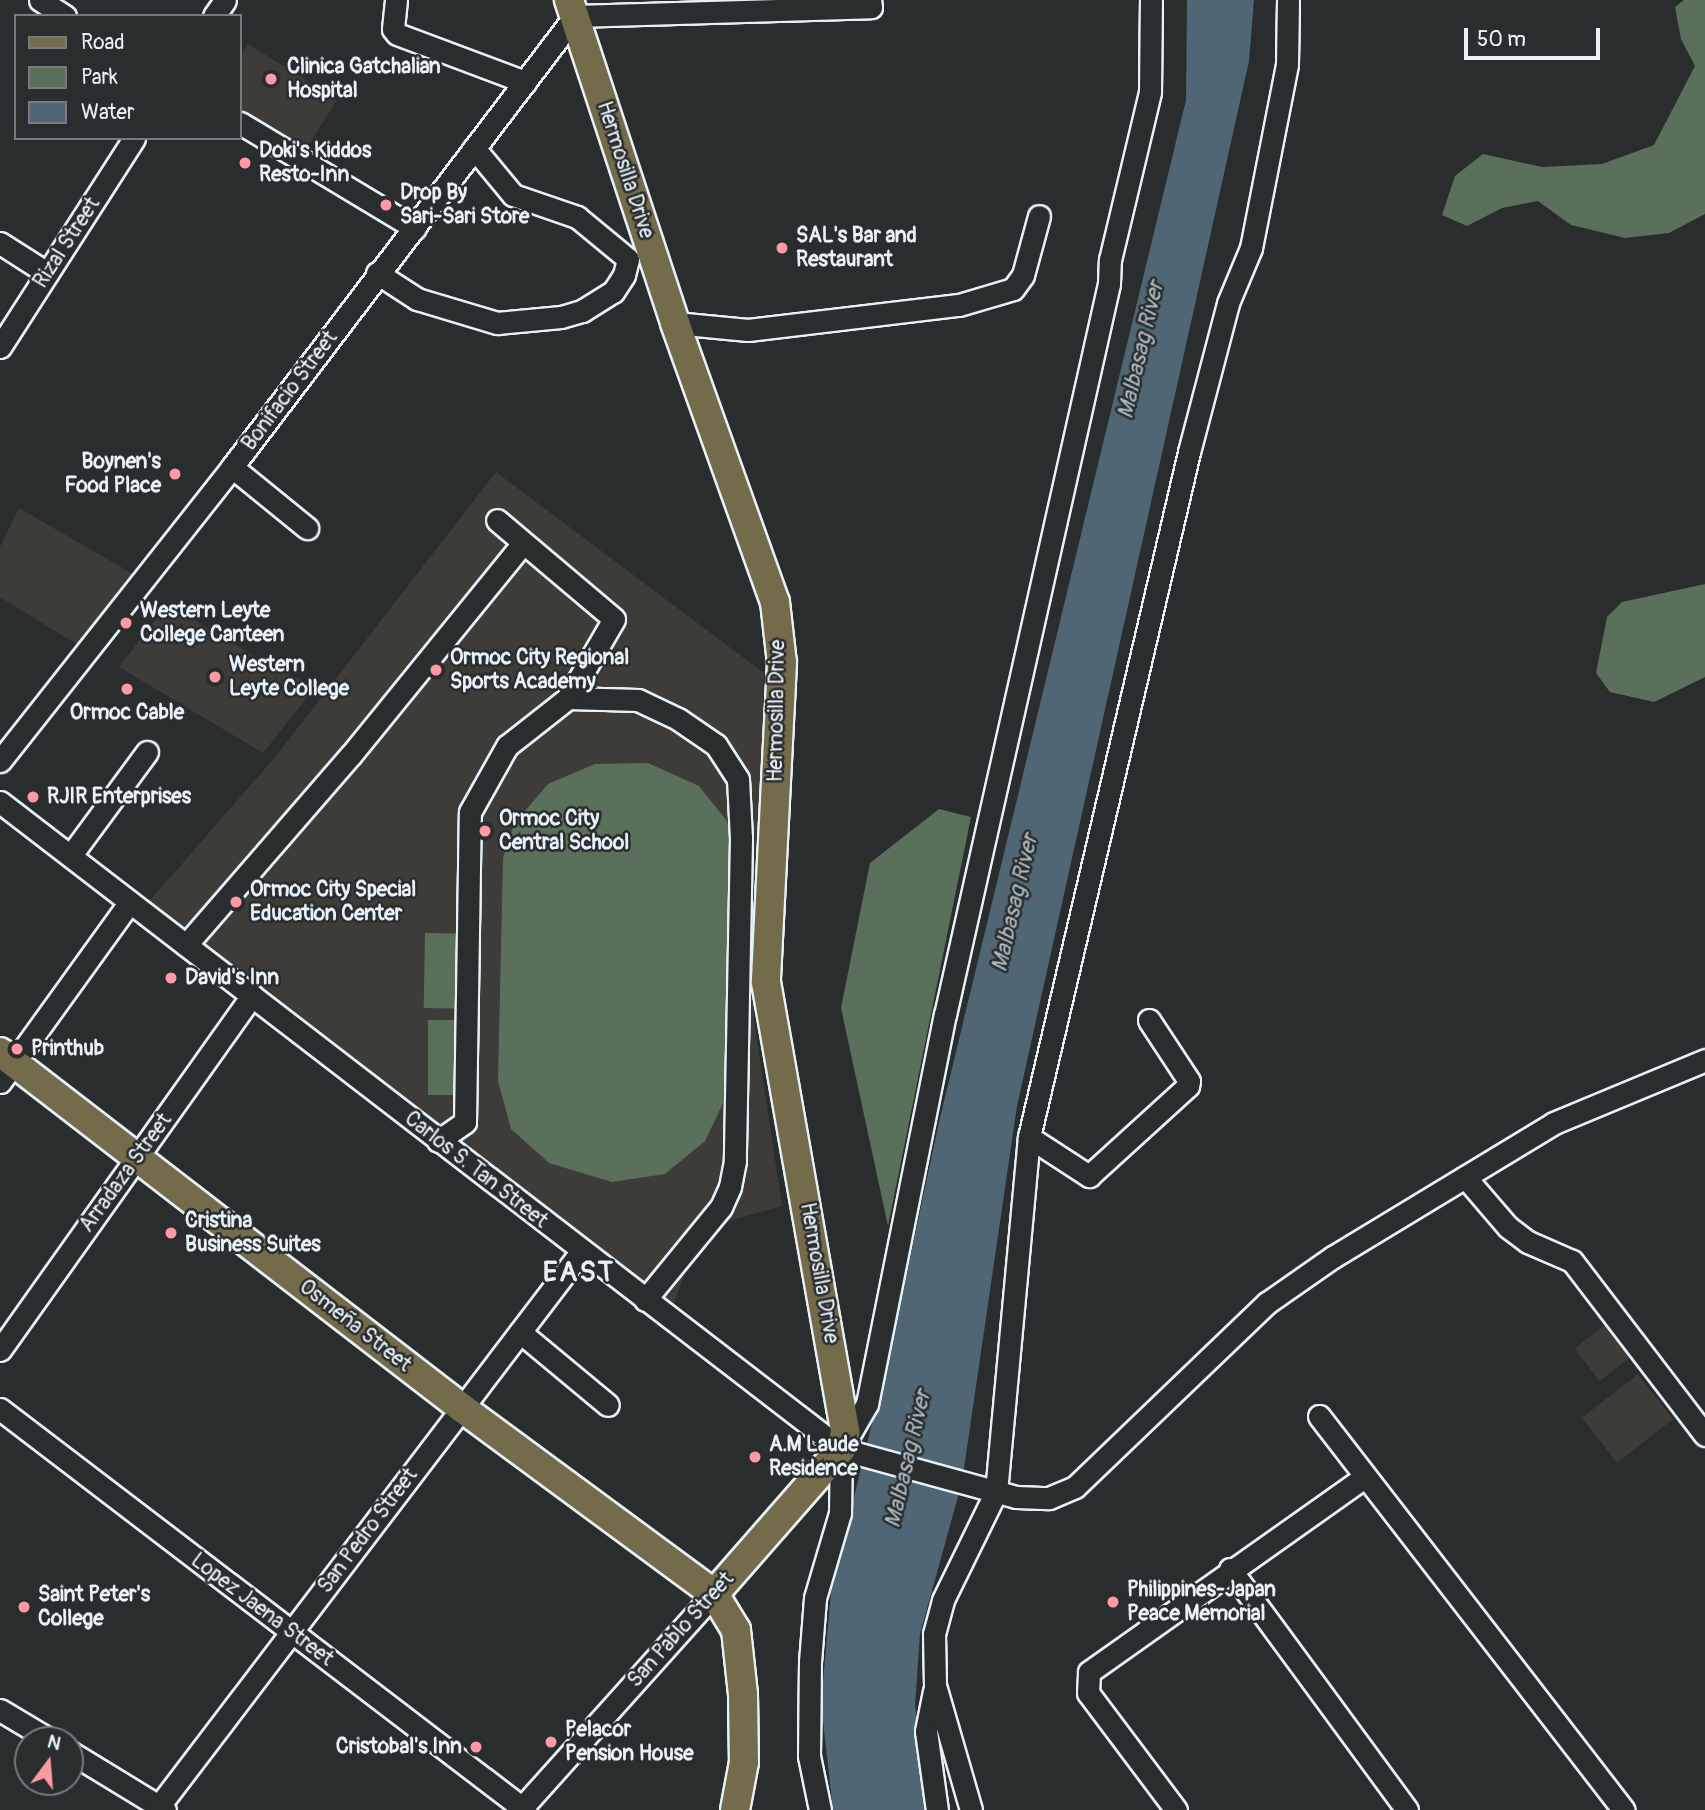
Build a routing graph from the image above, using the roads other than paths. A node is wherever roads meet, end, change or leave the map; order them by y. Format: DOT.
graph roads {
  1 [pos="40,0"];
  2 [pos="396,0"];
  3 [pos="870,0"];
  4 [pos="1151,0"];
  5 [pos="1288,0"];
  6 [pos="572,8"];
  7 [pos="62,14"];
  8 [pos="525,82"];
  9 [pos="242,124"];
  10 [pos="133,140"];
  11 [pos="474,148"];
  12 [pos="1039,216"];
  13 [pos="415,228"];
  14 [pos="0,243"];
  15 [pos="47,273"];
  16 [pos="377,273"];
  17 [pos="675,323"];
  18 [pos="0,347"];
  19 [pos="232,467"];
  20 [pos="497,520"];
  21 [pos="307,528"];
  22 [pos="522,544"];
  23 [pos="568,698"];
  24 [pos="147,752"];
  25 [pos="0,761"];
  26 [pos="0,802"];
  27 [pos="71,855"];
  28 [pos="130,902"];
  29 [pos="186,945"];
  30 [pos="252,996"];
  31 [pos="1149,1020"];
  32 [pos="1705,1060"];
  33 [pos="5,1066"];
  34 [pos="1028,1137"];
  35 [pos="438,1141"];
  36 [pos="137,1158"];
  37 [pos="1465,1177"];
  38 [pos="581,1252"];
  39 [pos="645,1300"];
  40 [pos="520,1332"];
  41 [pos="0,1350"];
  42 [pos="608,1405"];
  43 [pos="462,1408"];
  44 [pos="0,1409"];
  45 [pos="1319,1416"];
  46 [pos="1705,1435"];
  47 [pos="852,1452"];
  48 [pos="1364,1477"];
  49 [pos="986,1489"];
  50 [pos="1230,1569"];
  51 [pos="714,1594"];
  52 [pos="291,1632"];
  53 [pos="935,1685"];
  54 [pos="0,1710"];
  55 [pos="27,1726"];
  56 [pos="84,1761"];
  57 [pos="160,1809"];
  58 [pos="522,1809"];
  59 [pos="735,1810"];
  60 [pos="820,1810"];
  61 [pos="937,1810"];
  62 [pos="971,1810"];
  63 [pos="1176,1810"];
  64 [pos="1407,1810"];
  65 [pos="1623,1810"];
  1 -- 7 [label="street"];
  2 -- 8 [label="street"];
  3 -- 6 [label="street"];
  4 -- 47 [label="street"];
  5 -- 34 [label="street"];
  6 -- 8 [label="street, Bonifacio Street"];
  6 -- 17 [label="main road, Hermosilla Drive"];
  8 -- 11 [label="street, Bonifacio Street"];
  9 -- 13 [label="street"];
  10 -- 15 [label="street, Rizal Street"];
  11 -- 13 [label="street, Bonifacio Street"];
  11 -- 16 [label="street"];
  12 -- 17 [label="street"];
  13 -- 16 [label="street, Bonifacio Street"];
  14 -- 15 [label="street"];
  15 -- 18 [label="street, Rizal Street"];
  16 -- 19 [label="street, Bonifacio Street"];
  17 -- 47 [label="main road, Hermosilla Drive"];
  19 -- 21 [label="street"];
  19 -- 25 [label="street, Bonifacio Street"];
  20 -- 22 [label="street"];
  22 -- 23 [label="street"];
  22 -- 29 [label="street"];
  23 -- 35 [label="street"];
  23 -- 39 [label="street"];
  24 -- 27 [label="street"];
  26 -- 27 [label="street, Carlos S. Tan Street"];
  27 -- 28 [label="street, Carlos S. Tan Street"];
  28 -- 29 [label="street, Carlos S. Tan Street"];
  28 -- 33 [label="street"];
  29 -- 30 [label="street, Carlos S. Tan Street"];
  30 -- 35 [label="street, Carlos S. Tan Street"];
  30 -- 36 [label="street, Arradaza Street"];
  31 -- 34 [label="street"];
  32 -- 37 [label="street, Carlos S. Tan Street"];
  33 -- 36 [label="main road, Osmeña Street"];
  34 -- 49 [label="street"];
  35 -- 38 [label="street, Carlos S. Tan Street"];
  36 -- 41 [label="street, Arradaza Street"];
  36 -- 43 [label="main road, Osmeña Street"];
  37 -- 46 [label="street"];
  37 -- 49 [label="street, Carlos S. Tan Street"];
  38 -- 39 [label="street, Carlos S. Tan Street"];
  38 -- 40 [label="street, San Pedro Street"];
  39 -- 47 [label="street, Carlos S. Tan Street"];
  40 -- 42 [label="street"];
  40 -- 43 [label="street, San Pedro Street"];
  43 -- 51 [label="main road, Osmeña Street"];
  43 -- 52 [label="street, San Pedro Street"];
  44 -- 52 [label="street, Lopez Jaena Street"];
  45 -- 48 [label="street"];
  47 -- 49 [label="street, Carlos S. Tan Street"];
  47 -- 51 [label="main road, San Pablo Street"];
  47 -- 60 [label="street"];
  48 -- 50 [label="street"];
  48 -- 65 [label="street"];
  49 -- 53 [label="street"];
  50 -- 63 [label="street"];
  50 -- 64 [label="street"];
  51 -- 58 [label="street, San Pablo Street"];
  51 -- 59 [label="main road"];
  52 -- 57 [label="street, San Pedro Street"];
  52 -- 58 [label="street, Lopez Jaena Street"];
  53 -- 61 [label="street"];
  53 -- 62 [label="street"];
  54 -- 55 [label="street"];
  56 -- 57 [label="street"];
}
